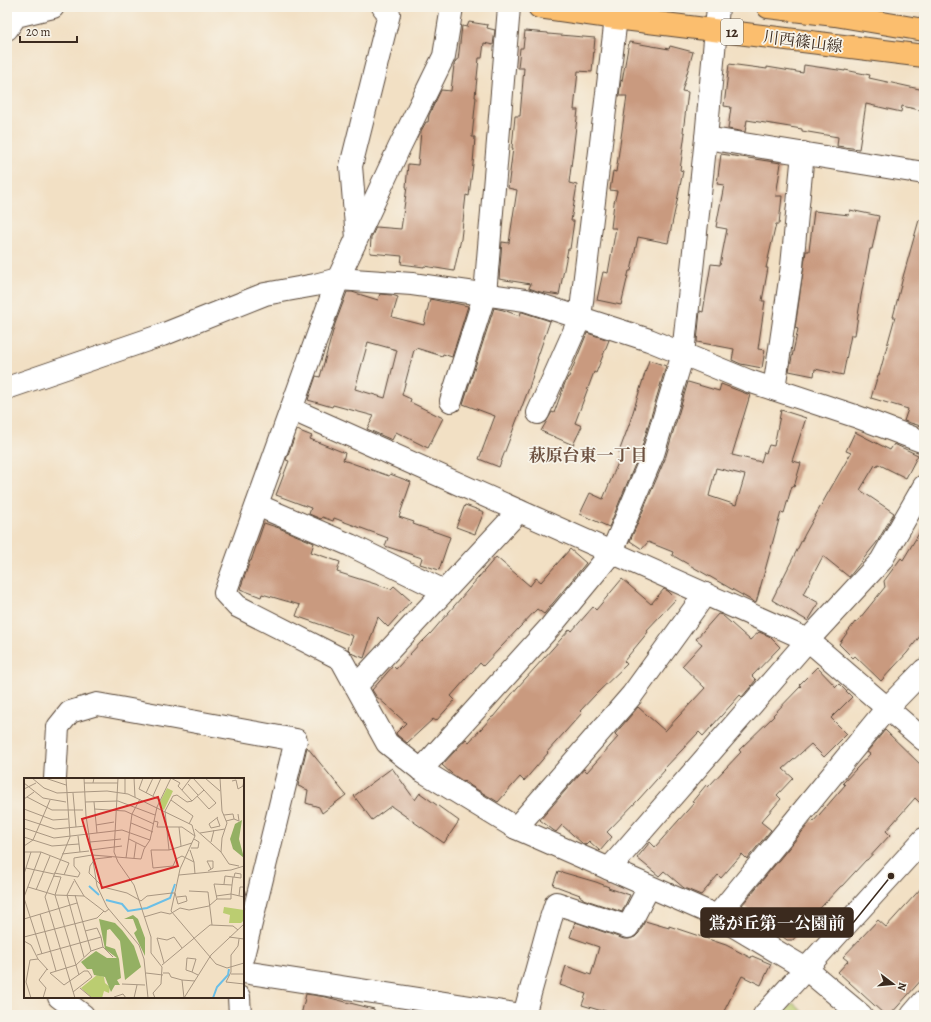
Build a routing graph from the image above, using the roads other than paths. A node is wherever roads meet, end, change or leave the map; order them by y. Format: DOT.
graph roads {
  1 [pos="52,7"];
  2 [pos="383,7"];
  3 [pos="452,7"];
  4 [pos="509,7"];
  5 [pos="539,7"];
  6 [pos="718,7"];
  7 [pos="768,7"];
  8 [pos="836,11"];
  9 [pos="616,18"];
  10 [pos="7,29"];
  11 [pos="716,30"];
  12 [pos="924,30"];
  13 [pos="924,56"];
  14 [pos="706,138"];
  15 [pos="803,153"];
  16 [pos="924,173"];
  17 [pos="357,239"];
  18 [pos="338,279"];
  19 [pos="485,294"];
  20 [pos="580,318"];
  21 [pos="683,354"];
  22 [pos="7,388"];
  23 [pos="774,389"];
  24 [pos="451,400"];
  25 [pos="292,409"];
  26 [pos="538,413"];
  27 [pos="924,442"];
  28 [pos="924,486"];
  29 [pos="257,505"];
  30 [pos="519,511"];
  31 [pos="612,552"];
  32 [pos="444,591"];
  33 [pos="705,594"];
  34 [pos="808,640"];
  35 [pos="924,670"];
  36 [pos="356,686"];
  37 [pos="888,708"];
  38 [pos="924,740"];
  39 [pos="421,770"];
  40 [pos="55,778"];
  41 [pos="516,828"];
  42 [pos="924,839"];
  43 [pos="608,869"];
  44 [pos="650,887"];
  45 [pos="717,916"];
  46 [pos="244,952"];
  47 [pos="806,969"];
  48 [pos="244,972"];
  49 [pos="60,998"];
  50 [pos="240,998"];
  51 [pos="924,1001"];
  52 [pos="83,1015"];
  53 [pos="240,1015"];
  54 [pos="523,1015"];
  55 [pos="764,1015"];
  56 [pos="861,1015"];
  57 [pos="912,1015"];
  1 -- 10 [label="street"];
  2 -- 17 [label="street"];
  3 -- 17 [label="street"];
  4 -- 19 [label="street"];
  5 -- 9 [label="main road, 川西篠山線 / 12"];
  6 -- 11 [label="street"];
  7 -- 8 [label="main road, 川西篠山線"];
  8 -- 12 [label="main road, 川西篠山線"];
  9 -- 11 [label="main road, 川西篠山線 / 12"];
  9 -- 20 [label="street"];
  11 -- 13 [label="main road, 川西篠山線 / 12"];
  11 -- 14 [label="street"];
  14 -- 15 [label="street"];
  14 -- 21 [label="street"];
  15 -- 16 [label="street"];
  15 -- 23 [label="street"];
  17 -- 18 [label="street"];
  18 -- 19 [label="street"];
  18 -- 22 [label="street"];
  18 -- 25 [label="street"];
  19 -- 20 [label="street"];
  19 -- 24 [label="street"];
  20 -- 21 [label="street"];
  20 -- 26 [label="street"];
  21 -- 23 [label="street"];
  21 -- 31 [label="street"];
  23 -- 27 [label="street"];
  25 -- 29 [label="street"];
  25 -- 30 [label="street"];
  28 -- 34 [label="street"];
  29 -- 32 [label="street"];
  29 -- 36 [label="street"];
  30 -- 31 [label="street"];
  30 -- 32 [label="street"];
  31 -- 33 [label="street"];
  31 -- 39 [label="street"];
  32 -- 36 [label="street"];
  33 -- 34 [label="street"];
  33 -- 41 [label="street"];
  34 -- 37 [label="street"];
  34 -- 43 [label="street"];
  35 -- 37 [label="street"];
  36 -- 39 [label="street"];
  37 -- 38 [label="street"];
  37 -- 45 [label="street"];
  39 -- 41 [label="street"];
  40 -- 46 [label="street"];
  41 -- 43 [label="street"];
  42 -- 47 [label="street"];
  43 -- 44 [label="street"];
  44 -- 45 [label="street"];
  44 -- 54 [label="street"];
  45 -- 47 [label="street"];
  47 -- 55 [label="street"];
  47 -- 56 [label="street"];
  48 -- 54 [label="street"];
  49 -- 52 [label="street"];
  50 -- 53 [label="street"];
  51 -- 57 [label="street"];
}
